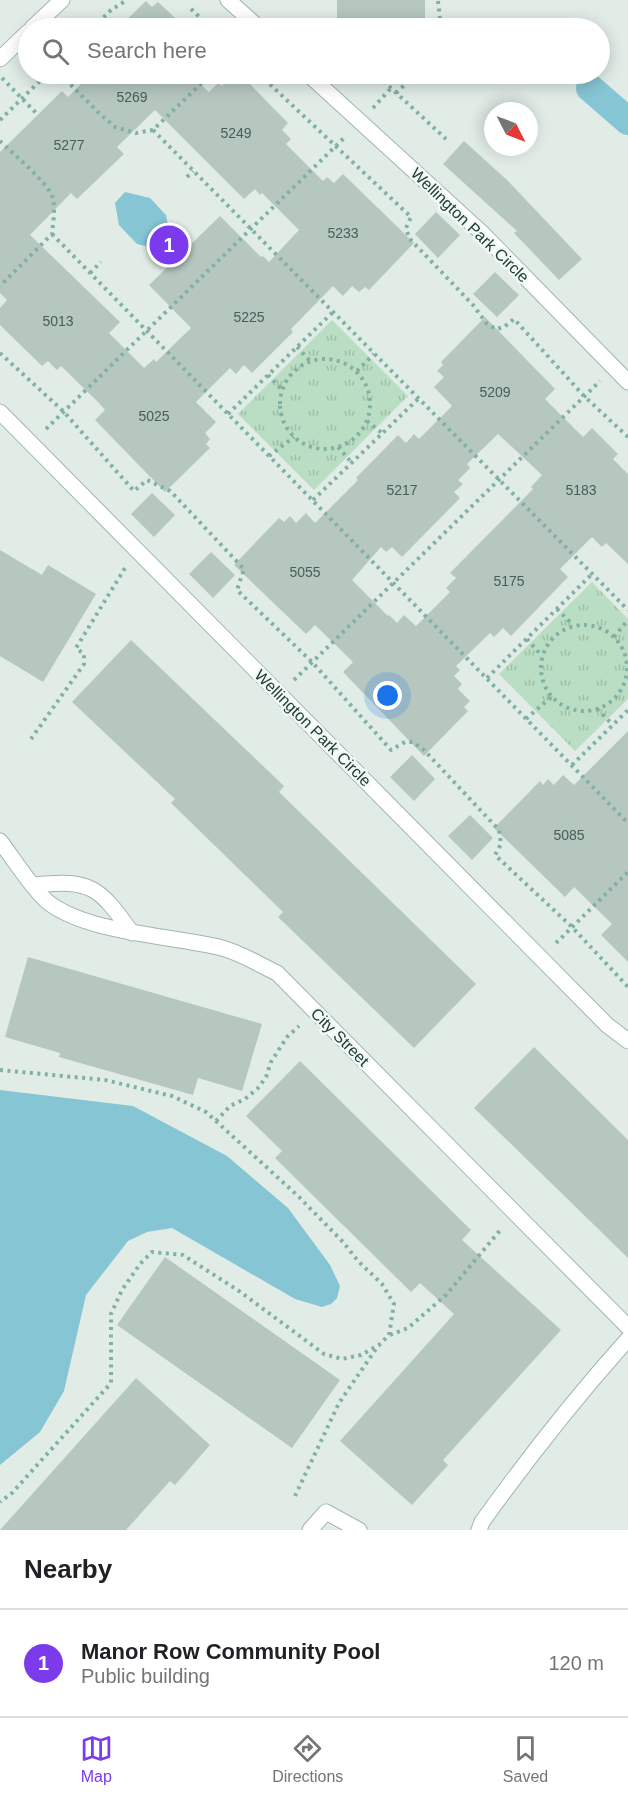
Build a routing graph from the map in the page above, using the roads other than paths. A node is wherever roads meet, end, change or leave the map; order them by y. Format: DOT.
graph roads {
  1 [pos="62,0"];
  2 [pos="228,0"];
  3 [pos="43,18"];
  4 [pos="248,18"];
  5 [pos="18,42"];
  6 [pos="0,59"];
  7 [pos="319,84"];
  8 [pos="628,382"];
  9 [pos="0,412"];
  10 [pos="0,841"];
  11 [pos="34,885"];
  12 [pos="132,933"];
  13 [pos="628,1041"];
  14 [pos="628,1328"];
  15 [pos="628,1339"];
  16 [pos="310,1530"];
  17 [pos="359,1530"];
  18 [pos="478,1530"];
  1 -- 3 [label="lane"];
  2 -- 4 [label="lane"];
  5 -- 6 [label="lane"];
  7 -- 8 [label="lane, Wellington Park Circle"];
  9 -- 13 [label="lane, Wellington Park Circle"];
  10 -- 11 [label="lane, City Street"];
  11 -- 12 [label="lane, City Street"];
  11 -- 12 [label="lane"];
  12 -- 14 [label="lane, City Street"];
  15 -- 18 [label="lane"];
  16 -- 17 [label="lane"];
}
